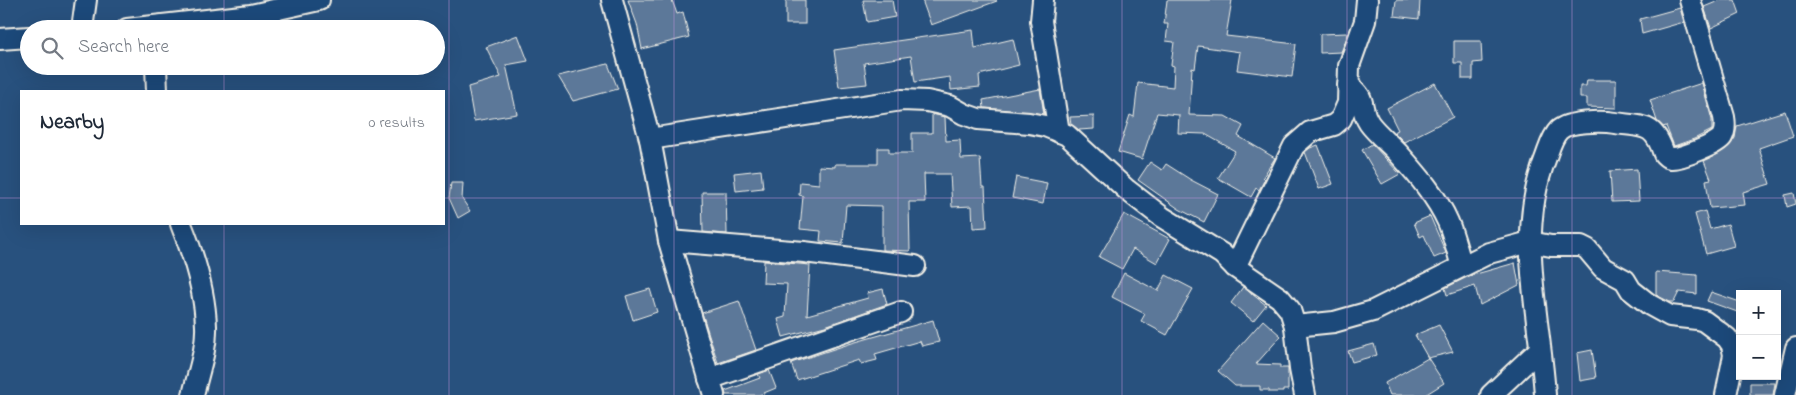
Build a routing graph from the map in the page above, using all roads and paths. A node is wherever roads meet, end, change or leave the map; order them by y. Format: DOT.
graph roads {
  1 [pos="86,0"];
  2 [pos="319,0"];
  3 [pos="612,0"];
  4 [pos="1043,0"];
  5 [pos="1367,0"];
  6 [pos="1690,0"];
  7 [pos="83,20"];
  8 [pos="211,20"];
  9 [pos="20,38"];
  10 [pos="0,39"];
  11 [pos="156,75"];
  12 [pos="1348,85"];
  13 [pos="157,90"];
  14 [pos="1059,132"];
  15 [pos="650,139"];
  16 [pos="182,225"];
  17 [pos="669,241"];
  18 [pos="1530,242"];
  19 [pos="915,266"];
  20 [pos="1462,266"];
  21 [pos="1235,267"];
  22 [pos="901,312"];
  23 [pos="1295,326"];
  24 [pos="1540,348"];
  25 [pos="1796,348"];
  26 [pos="711,387"];
  27 [pos="193,395"];
  28 [pos="1306,395"];
  29 [pos="1491,395"];
  30 [pos="1545,395"];
  31 [pos="1726,395"];
  32 [pos="1785,395"];
  1 -- 7 [label="street"];
  2 -- 8 [label="street"];
  3 -- 15 [label="street"];
  4 -- 14 [label="street"];
  5 -- 12 [label="street"];
  6 -- 18 [label="street"];
  9 -- 10 [label="street"];
  11 -- 13 [label="street"];
  12 -- 20 [label="street"];
  12 -- 21 [label="street"];
  14 -- 15 [label="street"];
  14 -- 21 [label="street"];
  15 -- 17 [label="street"];
  16 -- 27 [label="street"];
  17 -- 19 [label="street"];
  17 -- 26 [label="street"];
  18 -- 20 [label="street"];
  18 -- 24 [label="street"];
  18 -- 31 [label="street"];
  20 -- 23 [label="street"];
  21 -- 23 [label="street"];
  22 -- 26 [label="street"];
  23 -- 28 [label="street"];
  24 -- 29 [label="street"];
  24 -- 30 [label="street"];
  25 -- 32 [label="street"];
}
